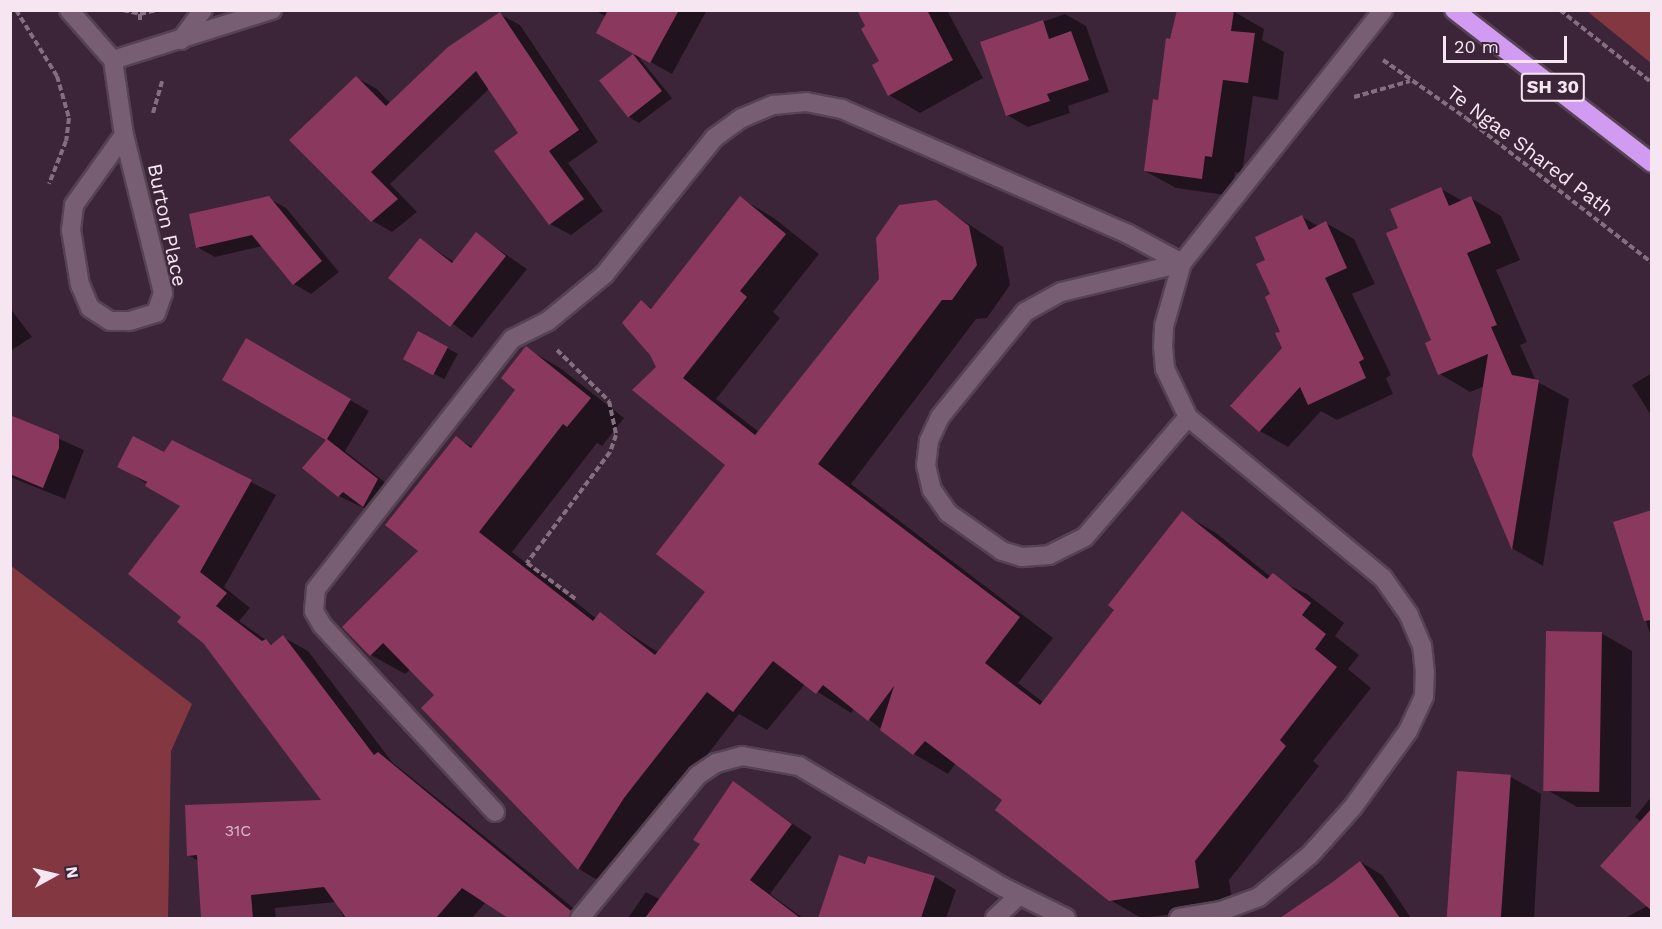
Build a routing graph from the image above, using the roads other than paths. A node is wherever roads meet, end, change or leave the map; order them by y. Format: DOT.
graph roads {
  1 [pos="69,10"];
  2 [pos="203,10"];
  3 [pos="272,10"];
  4 [pos="1383,10"];
  5 [pos="1454,10"];
  6 [pos="182,40"];
  7 [pos="113,60"];
  8 [pos="124,135"];
  9 [pos="1652,163"];
  10 [pos="1182,263"];
  11 [pos="1188,417"];
  12 [pos="495,812"];
  13 [pos="1019,896"];
  14 [pos="580,918"];
  15 [pos="995,918"];
  16 [pos="1066,918"];
  17 [pos="1179,918"];
  1 -- 7 [label="street"];
  2 -- 6 [label="street"];
  3 -- 6 [label="street"];
  4 -- 10 [label="street"];
  5 -- 9 [label="highway, SH 30"];
  6 -- 7 [label="street"];
  7 -- 8 [label="street, Burton Place"];
  8 -- 8 [label="street, Burton Place"];
  10 -- 11 [label="street"];
  10 -- 11 [label="street"];
  10 -- 12 [label="street"];
  11 -- 17 [label="street"];
  13 -- 14 [label="street"];
  13 -- 15 [label="street"];
  13 -- 16 [label="street"];
}
